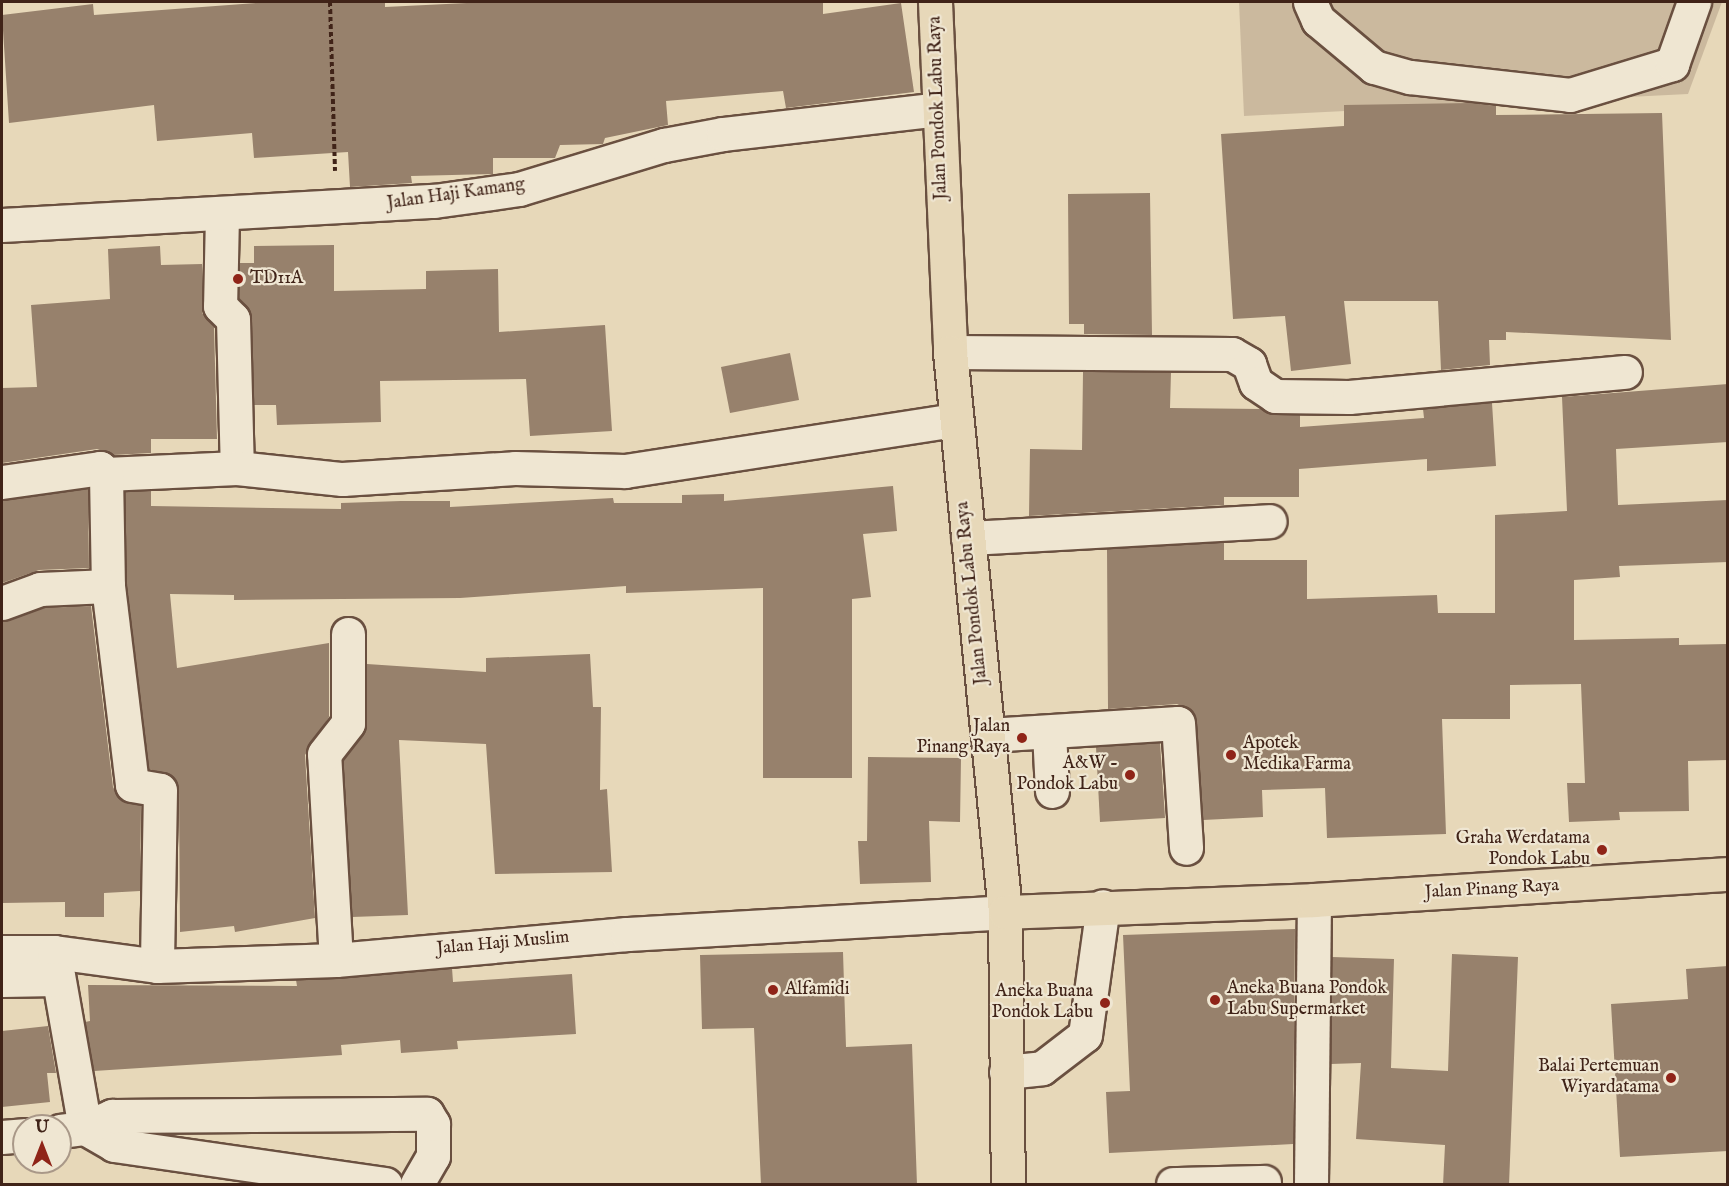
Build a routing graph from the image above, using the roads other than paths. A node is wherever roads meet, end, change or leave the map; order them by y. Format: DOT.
graph roads {
  1 [pos="935,2"];
  2 [pos="1310,2"];
  3 [pos="1694,2"];
  4 [pos="938,109"];
  5 [pos="222,214"];
  6 [pos="2,225"];
  7 [pos="950,352"];
  8 [pos="1625,372"];
  9 [pos="956,420"];
  10 [pos="237,468"];
  11 [pos="106,474"];
  12 [pos="2,482"];
  13 [pos="1270,521"];
  14 [pos="968,538"];
  15 [pos="108,586"];
  16 [pos="2,603"];
  17 [pos="348,634"];
  18 [pos="1049,732"];
  19 [pos="988,735"];
  20 [pos="1052,791"];
  21 [pos="1186,848"];
  22 [pos="1728,874"];
  23 [pos="1314,900"];
  24 [pos="1103,906"];
  25 [pos="1064,908"];
  26 [pos="1005,912"];
  27 [pos="2,952"];
  28 [pos="336,960"];
  29 [pos="55,966"];
  30 [pos="157,966"];
  31 [pos="1005,968"];
  32 [pos="2,980"];
  33 [pos="1006,1072"];
  34 [pos="70,1114"];
  35 [pos="72,1130"];
  36 [pos="1263,1182"];
  37 [pos="385,1185"];
  38 [pos="417,1185"];
  39 [pos="1008,1185"];
  40 [pos="1173,1185"];
  41 [pos="1311,1185"];
  1 -- 4 [label="main road, Jalan Pondok Labu Raya"];
  2 -- 3 [label="street"];
  4 -- 5 [label="street, Jalan Haji Kamang"];
  4 -- 7 [label="main road, Jalan Pondok Labu Raya"];
  5 -- 6 [label="street, Jalan Haji Kamang"];
  5 -- 10 [label="street"];
  7 -- 8 [label="street"];
  7 -- 9 [label="main road, Jalan Pondok Labu Raya"];
  9 -- 10 [label="street"];
  9 -- 14 [label="main road, Jalan Pondok Labu Raya"];
  10 -- 11 [label="street"];
  11 -- 12 [label="street"];
  11 -- 15 [label="street"];
  13 -- 14 [label="street"];
  14 -- 19 [label="main road, Jalan Pondok Labu Raya"];
  15 -- 16 [label="street"];
  15 -- 30 [label="street"];
  17 -- 28 [label="street"];
  18 -- 19 [label="street"];
  18 -- 20 [label="street"];
  18 -- 21 [label="street"];
  19 -- 26 [label="main road, Jalan Pondok Labu Raya"];
  22 -- 23 [label="main road, Jalan Pinang Raya"];
  23 -- 24 [label="main road, Jalan Pinang Raya"];
  23 -- 41 [label="street"];
  24 -- 25 [label="main road, Jalan Pinang Raya"];
  24 -- 33 [label="street"];
  25 -- 26 [label="main road, Jalan Pinang Raya"];
  25 -- 31 [label="main road"];
  26 -- 28 [label="street, Jalan Haji Muslim"];
  26 -- 31 [label="main road, Jalan Pondok Labu Raya"];
  27 -- 29 [label="street, Jalan Haji Muslim"];
  28 -- 30 [label="street, Jalan Haji Muslim"];
  29 -- 30 [label="street, Jalan Haji Muslim"];
  29 -- 32 [label="street"];
  29 -- 34 [label="street"];
  31 -- 33 [label="main road, Jalan Pondok Labu Raya"];
  33 -- 39 [label="main road, Jalan Pondok Labu Raya"];
  35 -- 37 [label="street"];
  35 -- 38 [label="street"];
  36 -- 40 [label="street"];
}
